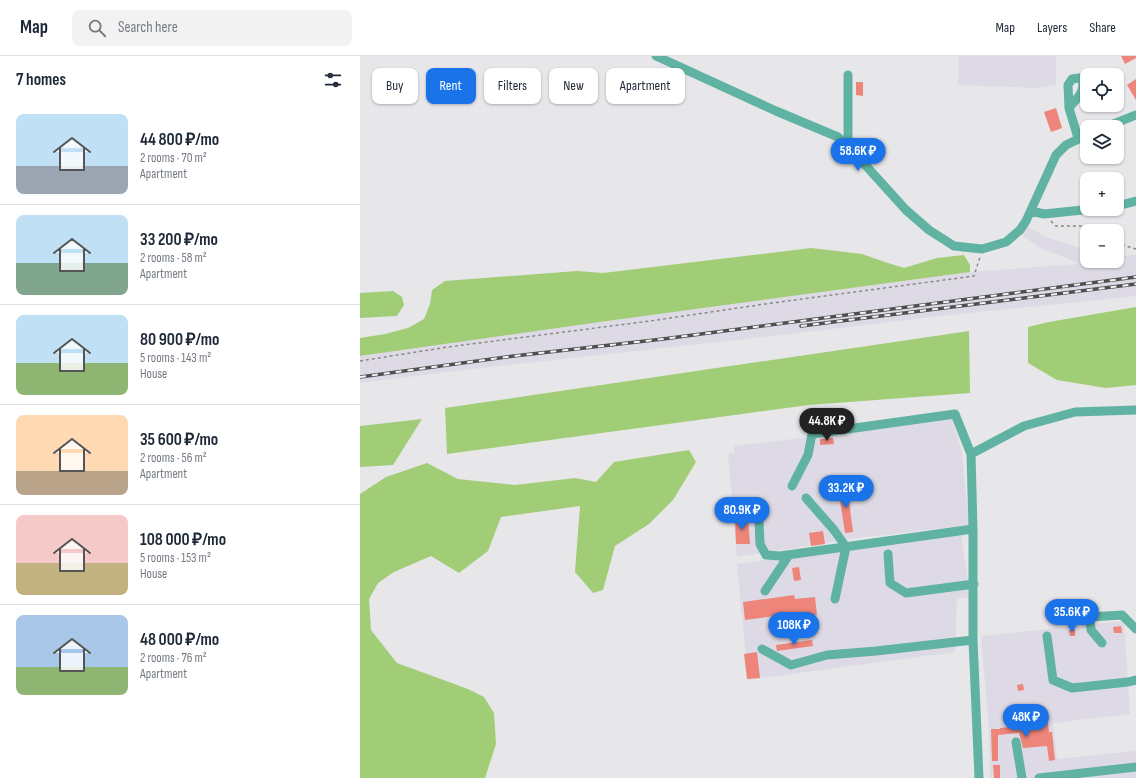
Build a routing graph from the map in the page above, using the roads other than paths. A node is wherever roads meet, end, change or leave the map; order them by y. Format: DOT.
graph roads {
  1 [pos="656,56"];
  2 [pos="848,74"];
  3 [pos="1069,108"];
  4 [pos="1136,115"];
  5 [pos="1124,120"];
  6 [pos="1078,138"];
  7 [pos="848,146"];
  8 [pos="1136,201"];
  9 [pos="1124,204"];
  10 [pos="1080,210"];
  11 [pos="1031,211"];
  12 [pos="1136,410"];
  13 [pos="971,454"];
  14 [pos="792,486"];
  15 [pos="806,498"];
  16 [pos="759,520"];
  17 [pos="973,529"];
  18 [pos="846,547"];
  19 [pos="888,554"];
  20 [pos="789,555"];
  21 [pos="974,584"];
  22 [pos="765,591"];
  23 [pos="835,599"];
  24 [pos="1136,630"];
  25 [pos="1047,636"];
  26 [pos="973,640"];
  27 [pos="1102,643"];
  28 [pos="762,649"];
  29 [pos="1136,680"];
  30 [pos="1016,742"];
  31 [pos="1136,766"];
  32 [pos="979,778"];
  33 [pos="1022,778"];
  34 [pos="1039,778"];
  1 -- 7 [label="street"];
  2 -- 7 [label="street"];
  3 -- 6 [label="street"];
  4 -- 5 [label="street"];
  6 -- 11 [label="street"];
  7 -- 11 [label="street"];
  8 -- 9 [label="street"];
  10 -- 11 [label="street"];
  12 -- 13 [label="street"];
  13 -- 14 [label="street"];
  13 -- 17 [label="street"];
  15 -- 18 [label="street"];
  16 -- 20 [label="street"];
  17 -- 18 [label="street"];
  17 -- 21 [label="street"];
  18 -- 20 [label="street"];
  18 -- 23 [label="street"];
  19 -- 21 [label="street"];
  20 -- 22 [label="street"];
  21 -- 26 [label="street"];
  24 -- 27 [label="street"];
  25 -- 29 [label="street"];
  26 -- 28 [label="street"];
  26 -- 32 [label="street"];
  30 -- 33 [label="street"];
  31 -- 34 [label="street"];
}
